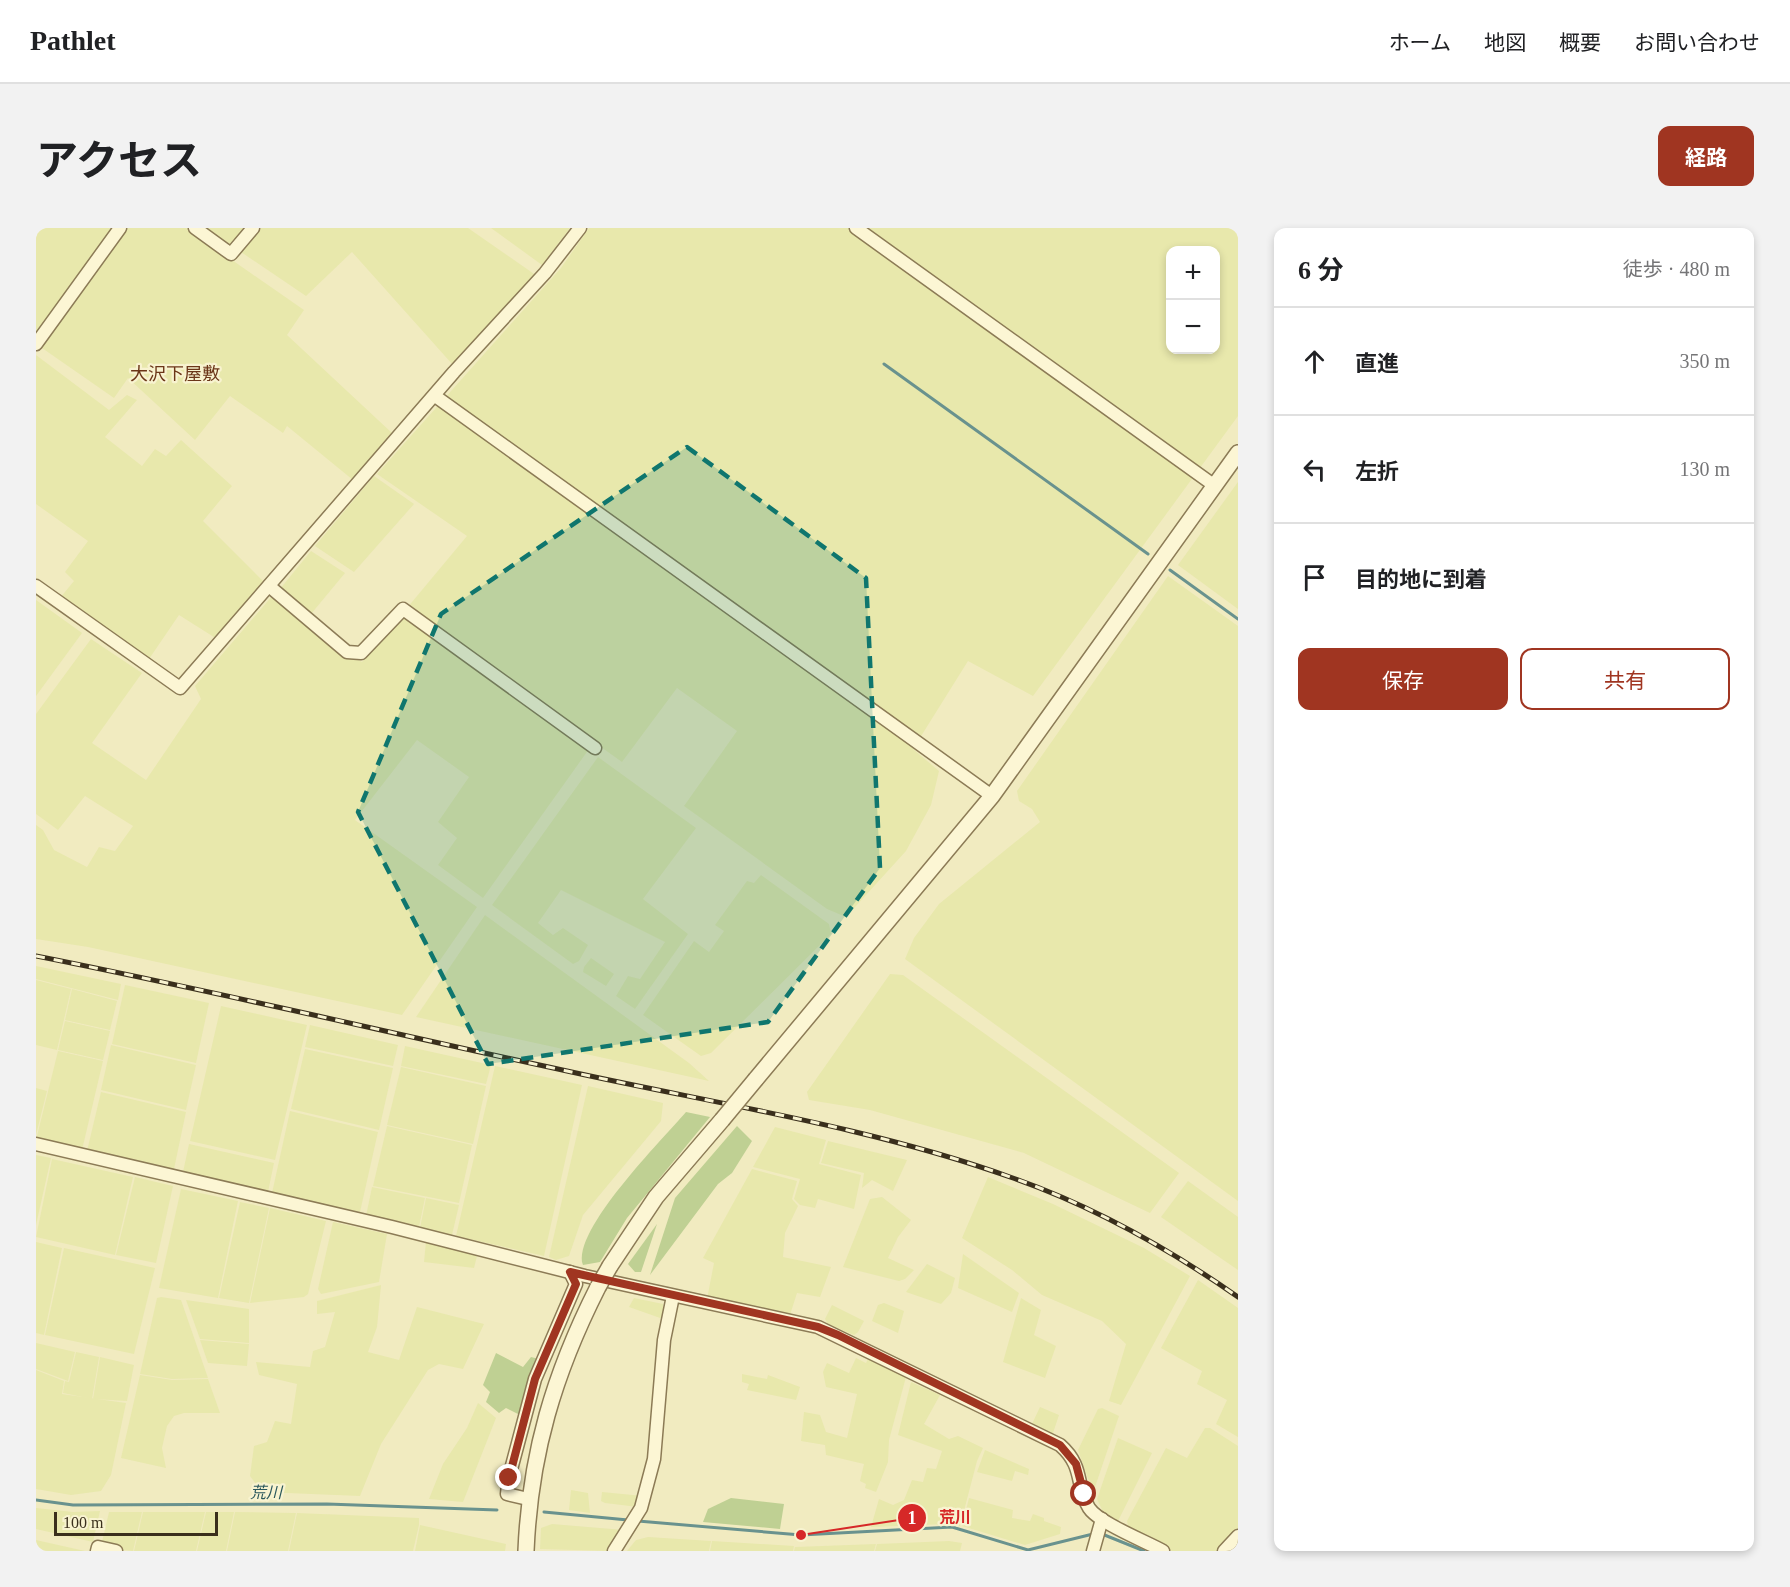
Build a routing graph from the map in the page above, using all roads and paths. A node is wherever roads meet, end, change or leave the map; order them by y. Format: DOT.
graph roads {
  1 [pos="120,228"];
  2 [pos="195,228"];
  3 [pos="253,228"];
  4 [pos="580,228"];
  5 [pos="856,228"];
  6 [pos="36,344"];
  7 [pos="435,396"];
  8 [pos="1238,453"];
  9 [pos="1215,486"];
  10 [pos="36,586"];
  11 [pos="269,586"];
  12 [pos="595,748"];
  13 [pos="992,795"];
  14 [pos="36,1144"];
  15 [pos="570,1272"];
  16 [pos="673,1296"];
  17 [pos="528,1499"];
  18 [pos="1099,1528"];
  19 [pos="1238,1536"];
  20 [pos="97,1551"];
  21 [pos="116,1551"];
  22 [pos="525,1551"];
  23 [pos="614,1551"];
  24 [pos="1093,1551"];
  25 [pos="1163,1551"];
  26 [pos="1224,1551"];
  1 -- 6 [label="street"];
  2 -- 3 [label="street"];
  4 -- 7 [label="street"];
  5 -- 9 [label="street"];
  7 -- 11 [label="street"];
  7 -- 13 [label="street"];
  8 -- 9 [label="street"];
  9 -- 13 [label="street"];
  10 -- 11 [label="street"];
  11 -- 12 [label="street"];
  13 -- 17 [label="street, bridge"];
  14 -- 15 [label="street"];
  15 -- 16 [label="street"];
  15 -- 17 [label="street"];
  16 -- 18 [label="street"];
  16 -- 23 [label="street"];
  17 -- 22 [label="street"];
  18 -- 24 [label="street"];
  18 -- 25 [label="street"];
  19 -- 26 [label="street"];
  20 -- 21 [label="street"];
}
